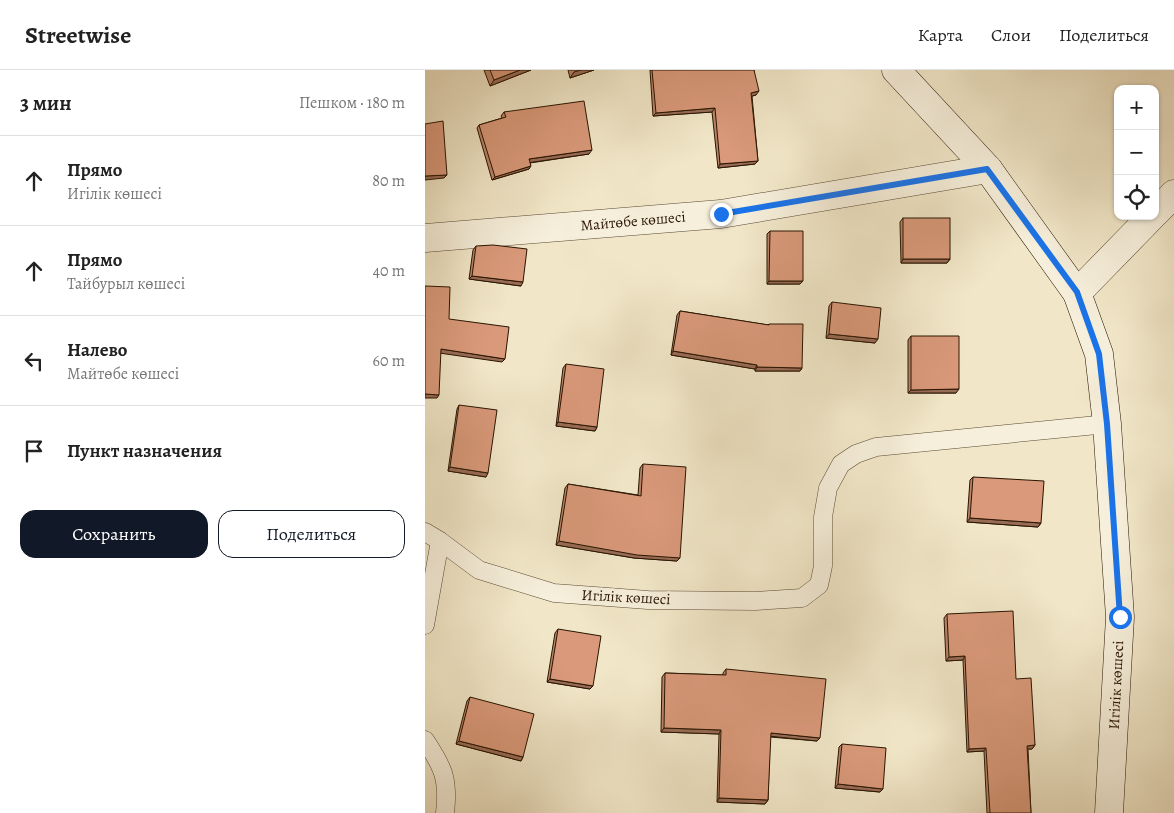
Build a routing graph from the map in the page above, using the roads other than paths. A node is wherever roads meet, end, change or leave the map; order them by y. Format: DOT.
graph roads {
  1 [pos="896,70"];
  2 [pos="987,169"];
  3 [pos="1174,194"];
  4 [pos="1159,209"];
  5 [pos="1148,220"];
  6 [pos="425,238"];
  7 [pos="1077,292"];
  8 [pos="1107,424"];
  9 [pos="433,536"];
  10 [pos="425,625"];
  11 [pos="425,740"];
  12 [pos="445,813"];
  13 [pos="1109,813"];
  1 -- 2 [label="main road, Игілік көшесі"];
  2 -- 6 [label="main road, Майтөбе көшесі"];
  2 -- 7 [label="main road, Игілік көшесі"];
  3 -- 4 [label="main road"];
  5 -- 7 [label="main road"];
  7 -- 8 [label="main road, Игілік көшесі"];
  8 -- 9 [label="lane, Игілік көшесі"];
  8 -- 13 [label="main road, Игілік көшесі"];
  9 -- 10 [label="lane"];
  11 -- 12 [label="lane"];
}
